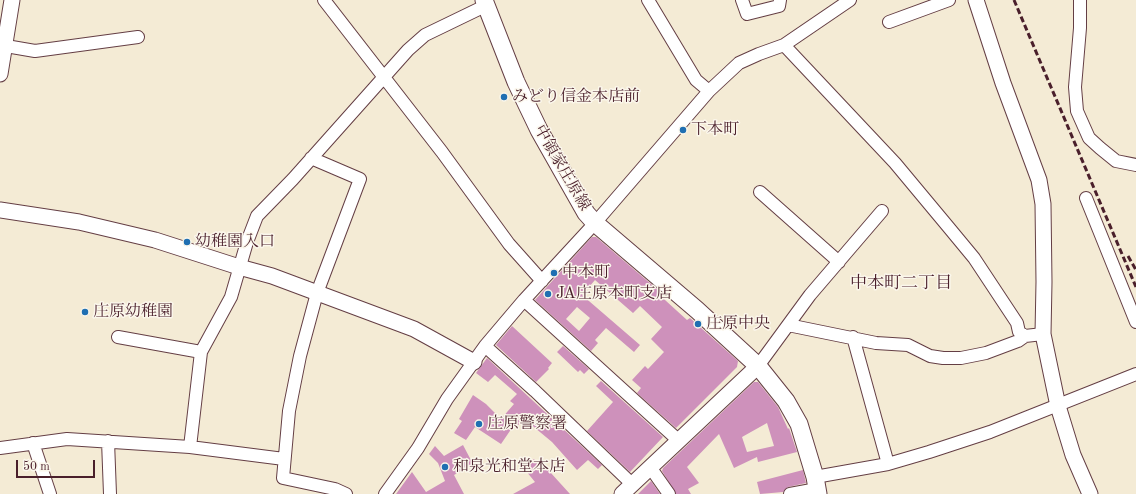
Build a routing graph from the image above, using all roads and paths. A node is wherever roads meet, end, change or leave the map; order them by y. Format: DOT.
graph roads {
  1 [pos="12,0"];
  2 [pos="324,0"];
  3 [pos="648,0"];
  4 [pos="742,0"];
  5 [pos="780,0"];
  6 [pos="850,0"];
  7 [pos="949,0"];
  8 [pos="976,0"];
  9 [pos="1080,0"];
  10 [pos="485,3"];
  11 [pos="890,22"];
  12 [pos="138,36"];
  13 [pos="6,46"];
  14 [pos="784,46"];
  15 [pos="0,74"];
  16 [pos="383,78"];
  17 [pos="709,91"];
  18 [pos="311,158"];
  19 [pos="1136,165"];
  20 [pos="760,192"];
  21 [pos="1086,198"];
  22 [pos="0,210"];
  23 [pos="882,211"];
  24 [pos="595,223"];
  25 [pos="839,262"];
  26 [pos="239,267"];
  27 [pos="542,281"];
  28 [pos="317,292"];
  29 [pos="524,300"];
  30 [pos="1136,322"];
  31 [pos="788,325"];
  32 [pos="1043,334"];
  33 [pos="1025,336"];
  34 [pos="118,337"];
  35 [pos="853,337"];
  36 [pos="485,346"];
  37 [pos="201,352"];
  38 [pos="474,362"];
  39 [pos="758,366"];
  40 [pos="1136,374"];
  41 [pos="1058,406"];
  42 [pos="678,440"];
  43 [pos="108,441"];
  44 [pos="33,443"];
  45 [pos="190,447"];
  46 [pos="0,448"];
  47 [pos="284,459"];
  48 [pos="888,464"];
  49 [pos="650,467"];
  50 [pos="817,487"];
  51 [pos="627,489"];
  52 [pos="50,494"];
  53 [pos="110,494"];
  54 [pos="346,494"];
  55 [pos="385,494"];
  56 [pos="669,494"];
  57 [pos="790,494"];
  58 [pos="1090,494"];
  1 -- 13 [label="street"];
  2 -- 16 [label="street"];
  3 -- 17 [label="street"];
  4 -- 5 [label="street"];
  6 -- 14 [label="street"];
  7 -- 11 [label="street"];
  8 -- 32 [label="street"];
  9 -- 19 [label="street"];
  10 -- 16 [label="street"];
  10 -- 24 [label="main road, 中領家庄原線"];
  12 -- 13 [label="street"];
  13 -- 15 [label="street"];
  14 -- 17 [label="street"];
  14 -- 33 [label="street"];
  16 -- 18 [label="street"];
  16 -- 27 [label="street"];
  17 -- 24 [label="street"];
  18 -- 26 [label="street"];
  18 -- 28 [label="street"];
  20 -- 25 [label="street"];
  21 -- 30 [label="street"];
  22 -- 26 [label="street"];
  23 -- 25 [label="street"];
  24 -- 27 [label="street"];
  24 -- 39 [label="main road, 中領家庄原線"];
  25 -- 31 [label="street"];
  26 -- 28 [label="street"];
  26 -- 37 [label="street"];
  27 -- 29 [label="street"];
  28 -- 38 [label="street"];
  28 -- 47 [label="street"];
  29 -- 36 [label="street"];
  29 -- 42 [label="street"];
  31 -- 35 [label="street"];
  31 -- 39 [label="street"];
  32 -- 33 [label="street"];
  32 -- 41 [label="street"];
  33 -- 35 [label="street"];
  34 -- 37 [label="street"];
  35 -- 48 [label="street"];
  36 -- 38 [label="street"];
  36 -- 51 [label="street"];
  37 -- 45 [label="street"];
  38 -- 55 [label="street"];
  39 -- 42 [label="street"];
  39 -- 50 [label="main road, 中領家庄原線"];
  40 -- 41 [label="street"];
  41 -- 48 [label="street"];
  41 -- 58 [label="street"];
  42 -- 49 [label="street"];
  43 -- 44 [label="street"];
  43 -- 45 [label="street"];
  43 -- 53 [label="street"];
  44 -- 46 [label="street"];
  44 -- 52 [label="street"];
  45 -- 47 [label="street"];
  47 -- 54 [label="street"];
  48 -- 50 [label="street"];
  49 -- 51 [label="street"];
  49 -- 56 [label="street"];
  50 -- 57 [label="street"];
}
